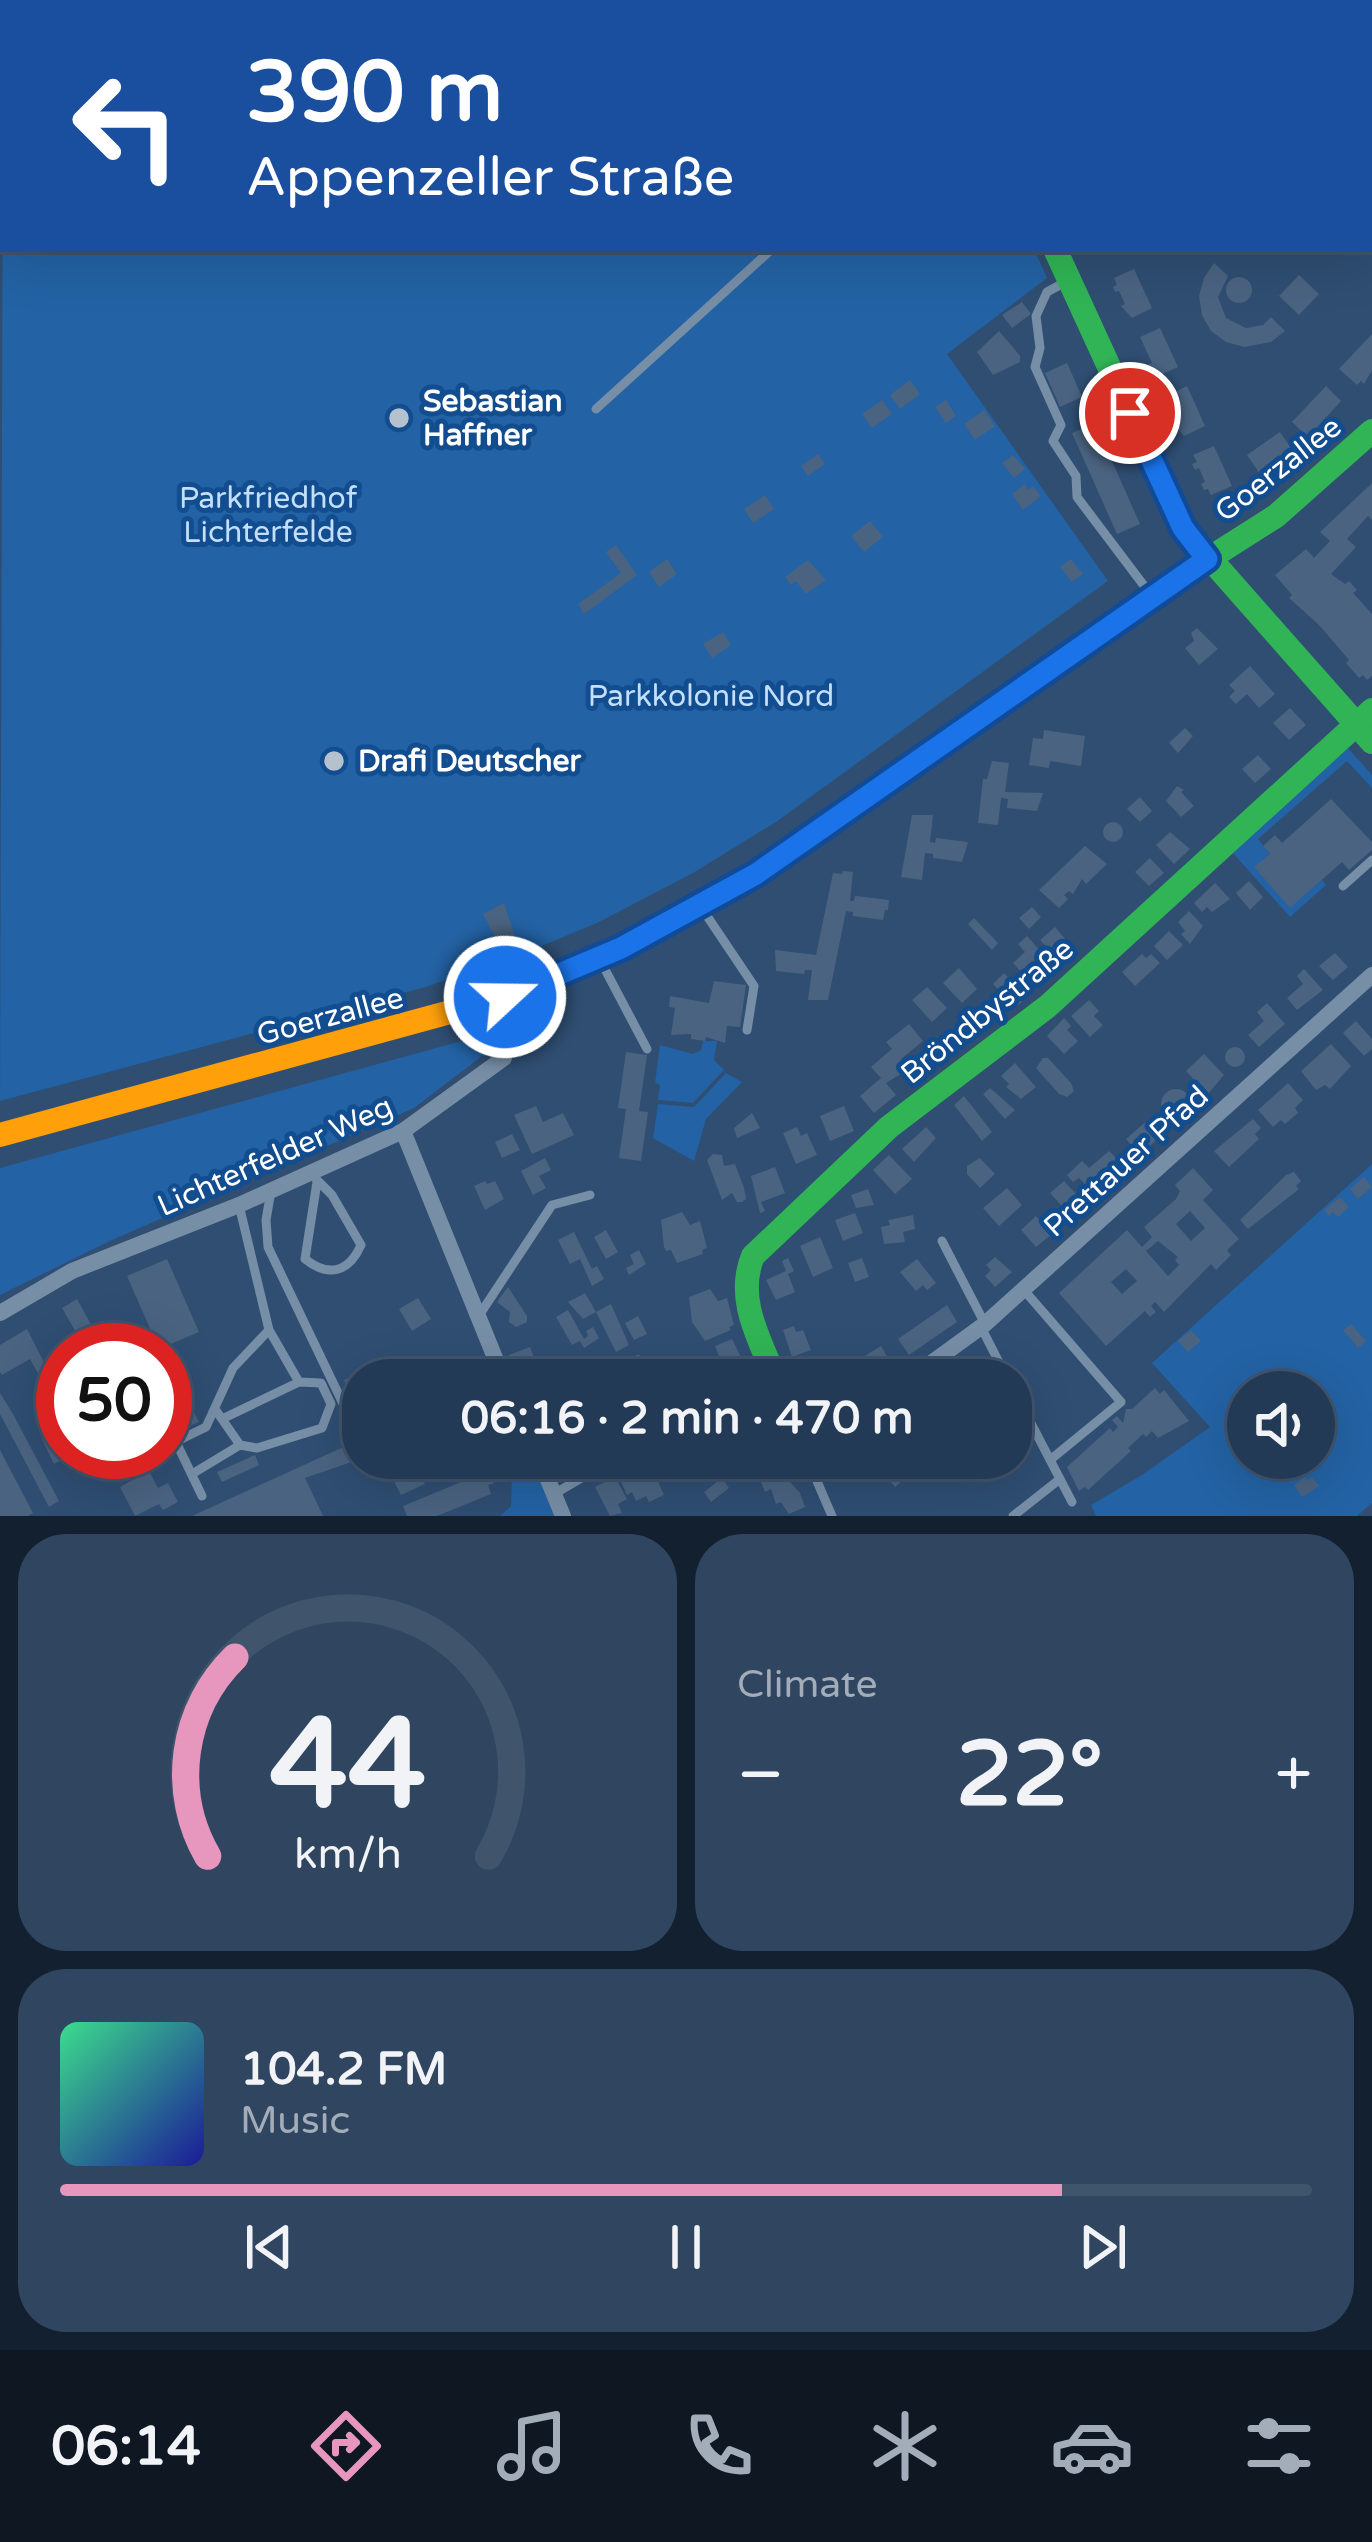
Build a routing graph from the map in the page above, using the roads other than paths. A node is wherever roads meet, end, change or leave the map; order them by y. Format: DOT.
graph roads {
  1 [pos="769,252"];
  2 [pos="1055,252"];
  3 [pos="1069,280"];
  4 [pos="596,410"];
  5 [pos="1372,431"];
  6 [pos="1207,559"];
  7 [pos="1151,596"];
  8 [pos="1367,726"];
  9 [pos="1372,860"];
  10 [pos="1343,886"];
  11 [pos="701,907"];
  12 [pos="599,958"];
  13 [pos="1372,975"];
  14 [pos="500,998"];
  15 [pos="747,1030"];
  16 [pos="647,1049"];
  17 [pos="403,1131"];
  18 [pos="0,1136"];
  19 [pos="314,1178"];
  20 [pos="271,1191"];
  21 [pos="590,1195"];
  22 [pos="239,1205"];
  23 [pos="942,1241"];
  24 [pos="1023,1289"];
  25 [pos="0,1312"];
  26 [pos="478,1319"];
  27 [pos="983,1326"];
  28 [pos="268,1330"];
  29 [pos="495,1359"];
  30 [pos="768,1359"];
  31 [pos="937,1359"];
  32 [pos="999,1359"];
  33 [pos="298,1382"];
  34 [pos="342,1401"];
  35 [pos="219,1414"];
  36 [pos="1032,1425"];
  37 [pos="192,1434"];
  38 [pos="240,1445"];
  39 [pos="1050,1460"];
  40 [pos="192,1474"];
  41 [pos="547,1479"];
  42 [pos="579,1479"];
  43 [pos="815,1479"];
  44 [pos="1060,1479"];
  45 [pos="554,1494"];
  46 [pos="202,1496"];
  47 [pos="1072,1502"];
  48 [pos="563,1516"];
  49 [pos="832,1516"];
  50 [pos="1013,1516"];
  1 -- 4 [label="lane"];
  2 -- 3 [label="main road"];
  3 -- 6 [label="main road"];
  3 -- 7 [label="lane"];
  5 -- 6 [label="main road, Goerzallee"];
  6 -- 7 [label="main road, Goerzallee"];
  6 -- 8 [label="main road"];
  7 -- 11 [label="main road, Goerzallee"];
  8 -- 30 [label="main road, Bröndbystraße"];
  9 -- 10 [label="lane"];
  11 -- 12 [label="main road, Goerzallee"];
  11 -- 15 [label="lane"];
  12 -- 14 [label="main road, Goerzallee"];
  12 -- 16 [label="lane"];
  13 -- 24 [label="street, Prettauer Pfad"];
  14 -- 17 [label="street, Lichterfelder Weg"];
  14 -- 18 [label="main road, Goerzallee"];
  17 -- 19 [label="street, Lichterfelder Weg"];
  17 -- 26 [label="street"];
  19 -- 19 [label="lane"];
  19 -- 20 [label="street, Lichterfelder Weg"];
  20 -- 22 [label="street, Lichterfelder Weg"];
  20 -- 34 [label="lane"];
  21 -- 26 [label="lane"];
  22 -- 25 [label="street, Lichterfelder Weg"];
  22 -- 28 [label="lane"];
  23 -- 27 [label="lane"];
  24 -- 27 [label="street, Prettauer Pfad"];
  24 -- 39 [label="lane"];
  26 -- 29 [label="street"];
  27 -- 31 [label="street"];
  27 -- 32 [label="lane"];
  28 -- 33 [label="lane"];
  28 -- 35 [label="lane"];
  33 -- 35 [label="lane"];
  33 -- 38 [label="lane"];
  35 -- 37 [label="lane"];
  35 -- 38 [label="lane"];
  36 -- 39 [label="lane"];
  38 -- 40 [label="lane"];
  39 -- 44 [label="lane"];
  40 -- 46 [label="lane"];
  41 -- 45 [label="street"];
  42 -- 45 [label="lane"];
  43 -- 49 [label="lane"];
  44 -- 47 [label="lane"];
  44 -- 50 [label="lane"];
  45 -- 48 [label="street"];
}
